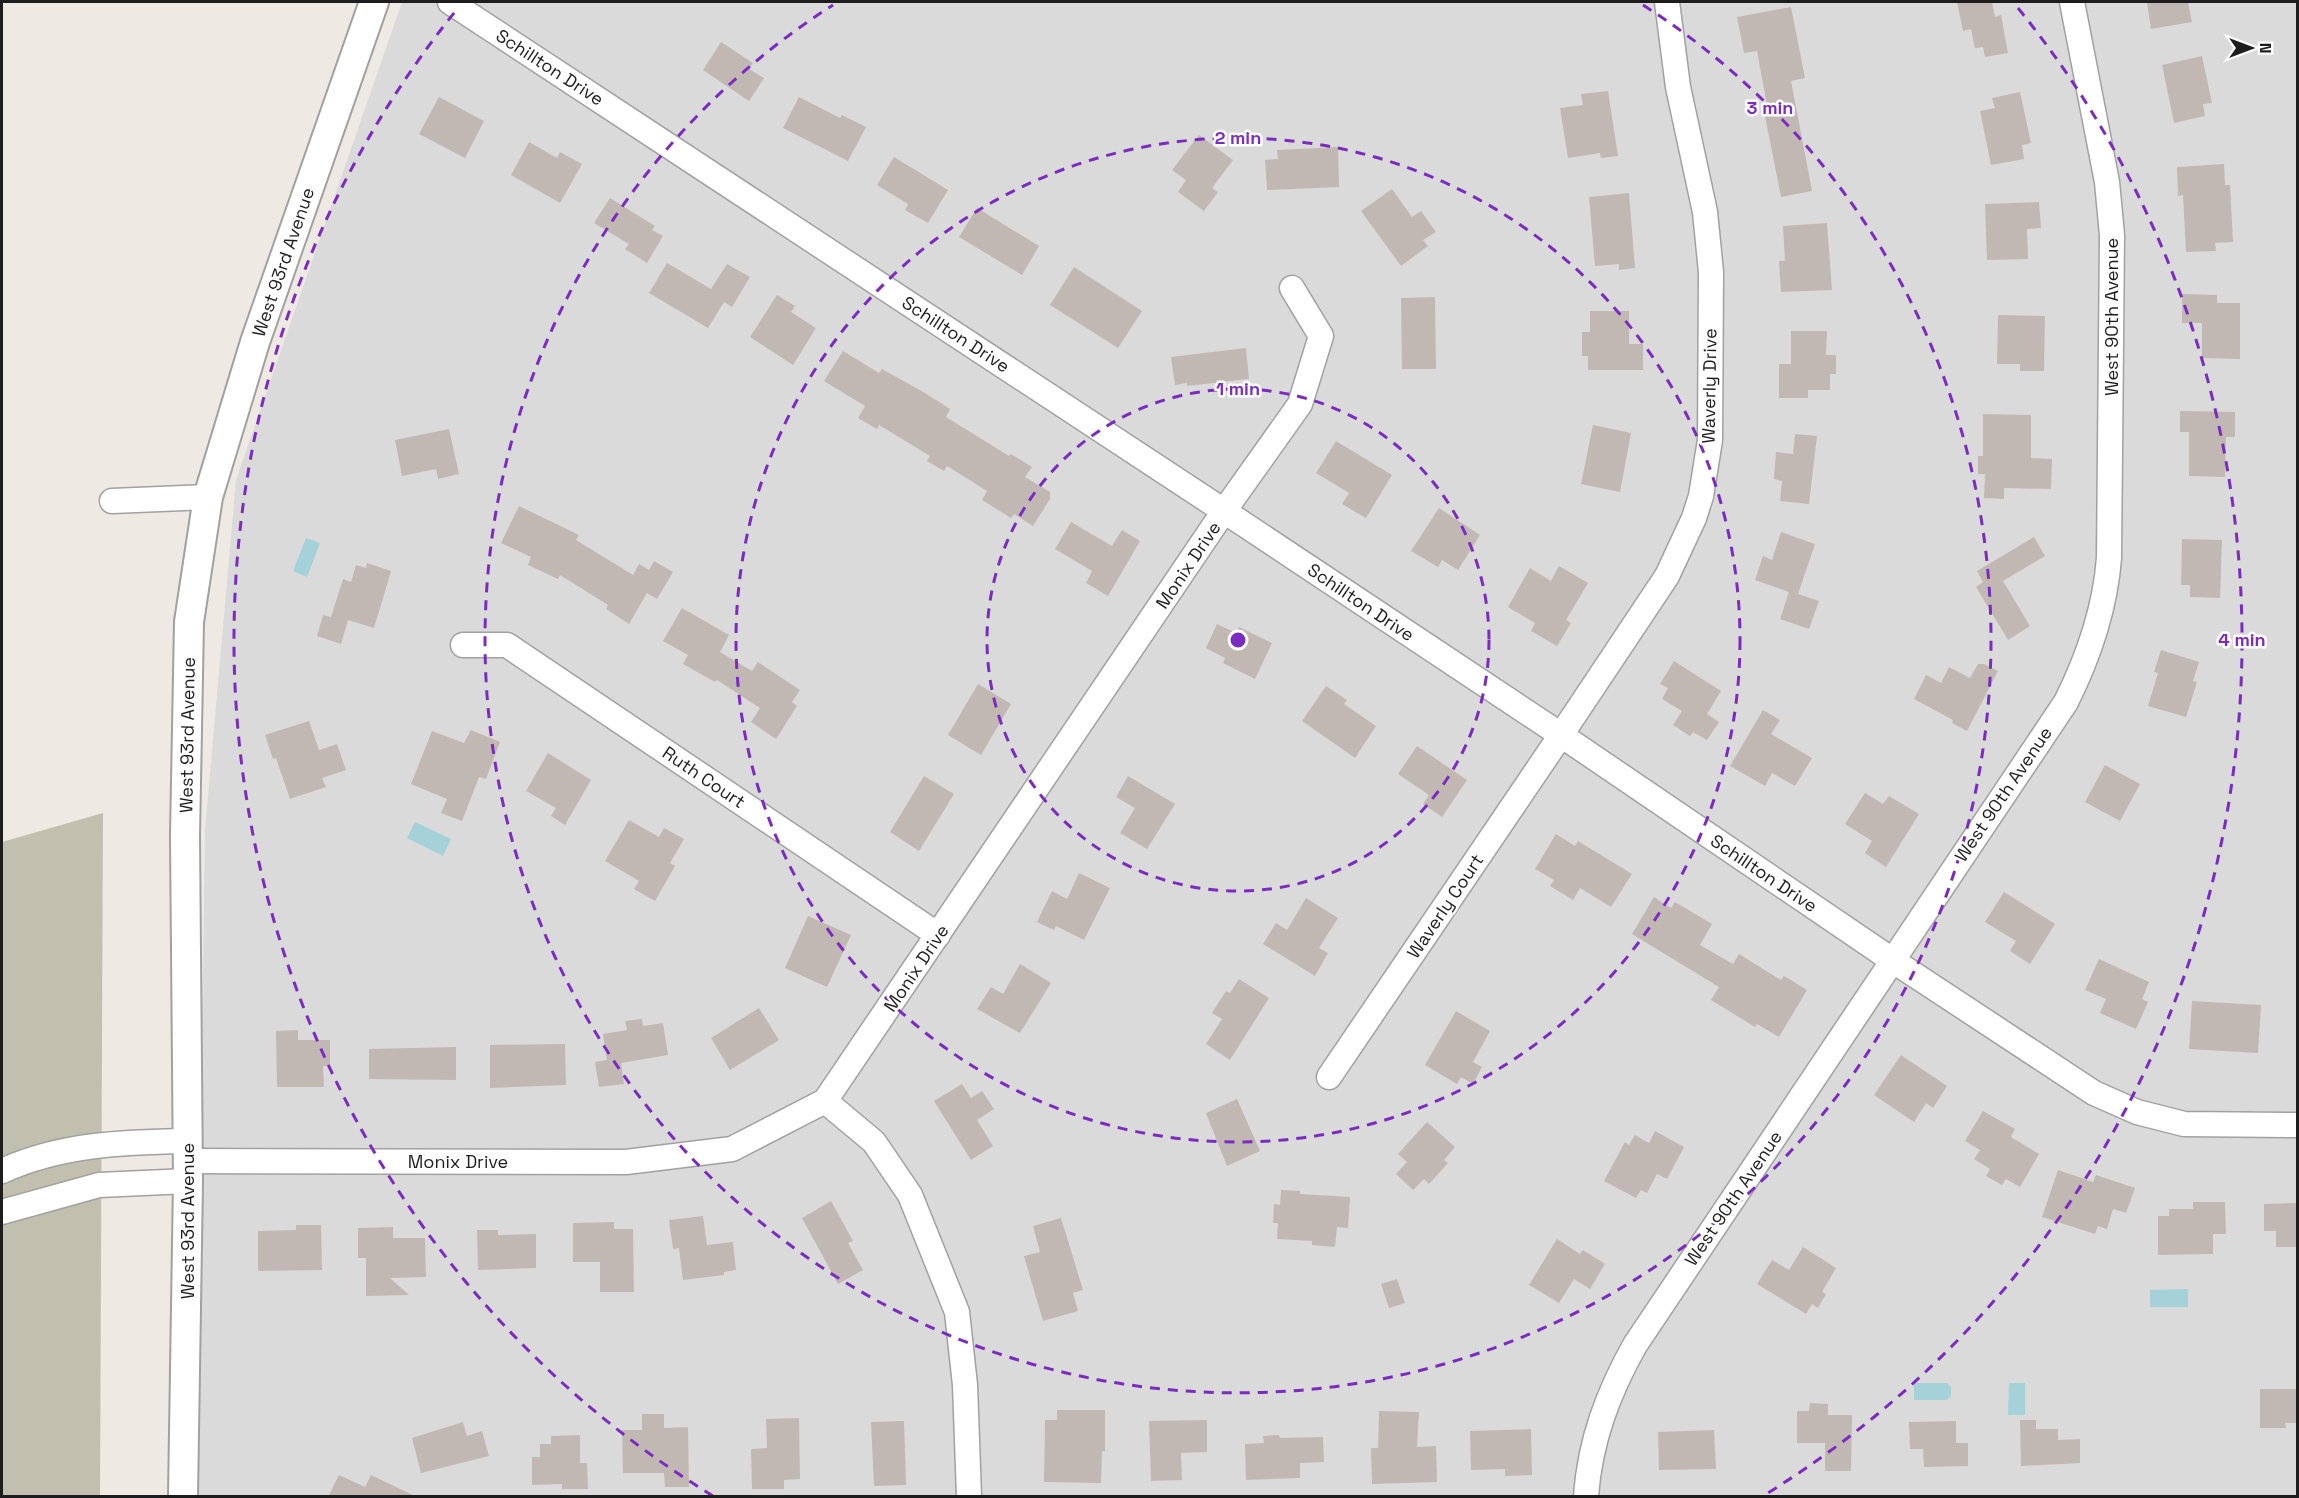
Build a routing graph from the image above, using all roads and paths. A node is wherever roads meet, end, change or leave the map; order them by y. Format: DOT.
graph roads {
  1 [pos="374,2"];
  2 [pos="450,2"];
  3 [pos="1667,2"];
  4 [pos="2072,2"];
  5 [pos="1292,288"];
  6 [pos="208,497"];
  7 [pos="112,501"];
  8 [pos="1224,512"];
  9 [pos="462,645"];
  10 [pos="1561,735"];
  11 [pos="938,935"];
  12 [pos="1892,960"];
  13 [pos="1329,1077"];
  14 [pos="825,1101"];
  15 [pos="2298,1125"];
  16 [pos="188,1161"];
  17 [pos="2,1171"];
  18 [pos="2,1212"];
  19 [pos="183,1497"];
  20 [pos="969,1497"];
  21 [pos="1586,1497"];
  1 -- 6 [label="street, West 93rd Avenue"];
  2 -- 8 [label="street, Schillton Drive"];
  3 -- 10 [label="street, Waverly Drive"];
  4 -- 12 [label="street, West 90th Avenue"];
  5 -- 8 [label="street, Monix Drive"];
  6 -- 7 [label="street"];
  6 -- 16 [label="street, West 93rd Avenue"];
  8 -- 10 [label="street, Schillton Drive"];
  8 -- 11 [label="street, Monix Drive"];
  9 -- 11 [label="street, Ruth Court"];
  10 -- 12 [label="street, Schillton Drive"];
  10 -- 13 [label="street, Waverly Court"];
  11 -- 14 [label="street, Monix Drive"];
  12 -- 15 [label="street, Schillton Drive"];
  12 -- 21 [label="street, West 90th Avenue"];
  14 -- 16 [label="street, Monix Drive"];
  14 -- 20 [label="street"];
  16 -- 17 [label="street"];
  16 -- 18 [label="street"];
  16 -- 19 [label="street, West 93rd Avenue"];
}
